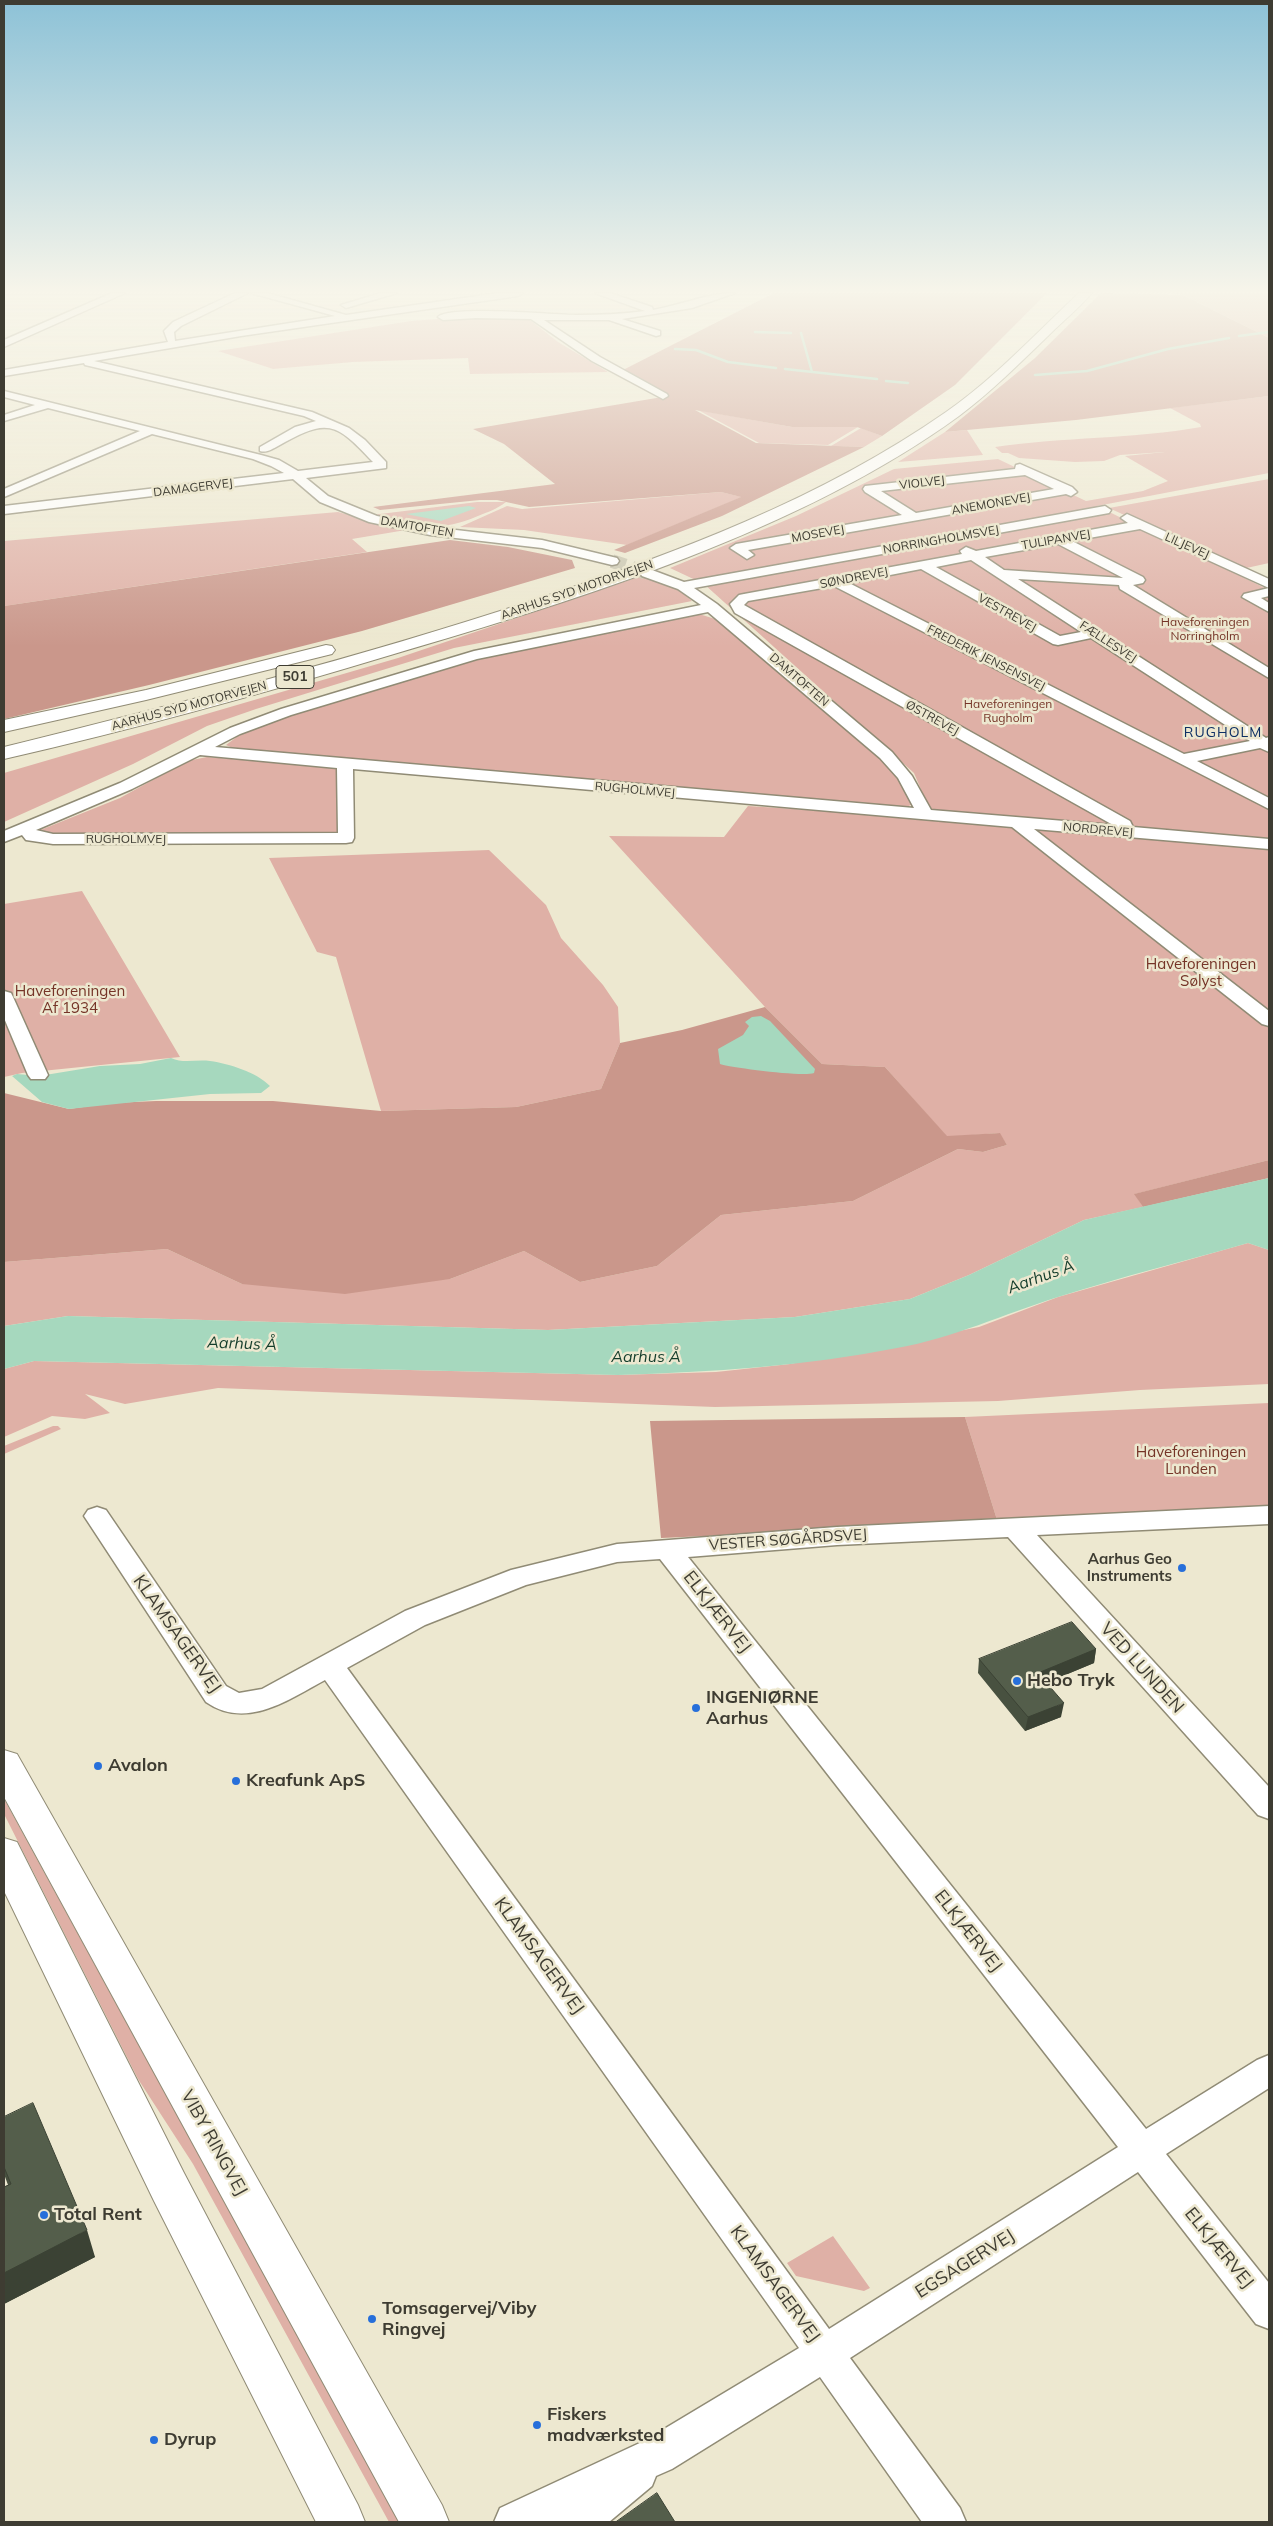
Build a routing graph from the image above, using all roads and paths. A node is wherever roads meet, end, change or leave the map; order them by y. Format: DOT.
graph roads {
  1 [pos="28,411"];
  2 [pos="72,411"];
  3 [pos="298,411"];
  4 [pos="934,411"];
  5 [pos="955,411"];
  6 [pos="4,418"];
  7 [pos="327,422"];
  8 [pos="152,430"];
  9 [pos="264,449"];
  10 [pos="297,476"];
  11 [pos="1068,490"];
  12 [pos="4,493"];
  13 [pos="4,510"];
  14 [pos="1105,510"];
  15 [pos="914,517"];
  16 [pos="798,520"];
  17 [pos="1140,525"];
  18 [pos="812,535"];
  19 [pos="946,539"];
  20 [pos="1060,540"];
  21 [pos="747,555"];
  22 [pos="972,556"];
  23 [pos="846,557"];
  24 [pos="612,561"];
  25 [pos="923,565"];
  26 [pos="647,573"];
  27 [pos="1001,574"];
  28 [pos="835,581"];
  29 [pos="1133,581"];
  30 [pos="1269,584"];
  31 [pos="574,586"];
  32 [pos="683,586"];
  33 [pos="1269,592"];
  34 [pos="737,604"];
  35 [pos="712,607"];
  36 [pos="1269,608"];
  37 [pos="1095,633"];
  38 [pos="380,636"];
  39 [pos="342,646"];
  40 [pos="1269,674"];
  41 [pos="4,726"];
  42 [pos="133,732"];
  43 [pos="4,743"];
  44 [pos="1267,744"];
  45 [pos="197,750"];
  46 [pos="4,753"];
  47 [pos="1184,759"];
  48 [pos="345,764"];
  49 [pos="4,766"];
  50 [pos="4,770"];
  51 [pos="1269,804"];
  52 [pos="926,816"];
  53 [pos="1018,824"];
  54 [pos="26,829"];
  55 [pos="1128,833"];
  56 [pos="4,837"];
  57 [pos="1269,844"];
  58 [pos="4,997"];
  59 [pos="1269,1020"];
  60 [pos="38,1075"];
  61 [pos="1269,1515"];
  62 [pos="97,1516"];
  63 [pos="1015,1528"];
  64 [pos="667,1549"];
  65 [pos="329,1664"];
  66 [pos="4,1764"];
  67 [pos="1269,1807"];
  68 [pos="4,1853"];
  69 [pos="1269,2070"];
  70 [pos="1142,2152"];
  71 [pos="1269,2311"];
  72 [pos="824,2353"];
  73 [pos="658,2455"];
  74 [pos="341,2522"];
  75 [pos="425,2522"];
  76 [pos="514,2522"];
  77 [pos="579,2522"];
  78 [pos="946,2522"];
  1 -- 6 [label="street"];
  2 -- 8 [label="street, DAMTOFTEN"];
  3 -- 7 [label="street"];
  4 -- 31 [label="main road, AARHUS SYD MOTORVEJEN / 501"];
  5 -- 31 [label="main road, AARHUS SYD MOTORVEJEN / 501"];
  7 -- 9 [label="street"];
  7 -- 10 [label="street, DAMAGERVEJ"];
  8 -- 10 [label="street, DAMTOFTEN"];
  8 -- 12 [label="street"];
  10 -- 13 [label="street, DAMAGERVEJ"];
  10 -- 24 [label="street, DAMTOFTEN"];
  11 -- 14 [label="street"];
  11 -- 15 [label="street, ANEMONEVEJ"];
  11 -- 15 [label="street, VIOLVEJ"];
  14 -- 17 [label="street, LILJEVEJ"];
  14 -- 19 [label="street, NORRINGHOLMSVEJ"];
  15 -- 18 [label="street, MOSEVEJ"];
  16 -- 18 [label="street"];
  17 -- 20 [label="street, TULIPANVEJ"];
  17 -- 30 [label="street, LILJEVEJ"];
  18 -- 21 [label="street, MOSEVEJ"];
  18 -- 23 [label="street"];
  19 -- 22 [label="street, FÆLLESVEJ"];
  19 -- 23 [label="street, NORRINGHOLMSVEJ"];
  20 -- 22 [label="street, TULIPANVEJ"];
  20 -- 29 [label="street"];
  22 -- 25 [label="street, SØNDREVEJ"];
  22 -- 27 [label="street, FÆLLESVEJ"];
  23 -- 32 [label="street, NORRINGHOLMSVEJ"];
  25 -- 28 [label="street, SØNDREVEJ"];
  25 -- 37 [label="street, VESTREVEJ"];
  26 -- 32 [label="street, DAMTOFTEN"];
  27 -- 29 [label="street"];
  27 -- 37 [label="street, FÆLLESVEJ"];
  28 -- 34 [label="street, SØNDREVEJ"];
  28 -- 47 [label="street, FREDERIK JENSENSVEJ"];
  29 -- 40 [label="street"];
  31 -- 38 [label="main road"];
  31 -- 42 [label="main road"];
  31 -- 43 [label="main road, AARHUS SYD MOTORVEJEN / 501"];
  31 -- 46 [label="main road, AARHUS SYD MOTORVEJEN / 501"];
  32 -- 35 [label="street, DAMTOFTEN"];
  33 -- 36 [label="street"];
  34 -- 55 [label="street, ØSTREVEJ"];
  35 -- 45 [label="street"];
  35 -- 52 [label="street, DAMTOFTEN"];
  37 -- 44 [label="street, FÆLLESVEJ"];
  39 -- 41 [label="main road"];
  42 -- 49 [label="main road"];
  42 -- 50 [label="main road"];
  44 -- 47 [label="street"];
  45 -- 48 [label="street, RUGHOLMVEJ"];
  45 -- 54 [label="street"];
  47 -- 51 [label="street, FREDERIK JENSENSVEJ"];
  48 -- 52 [label="street, RUGHOLMVEJ"];
  48 -- 54 [label="street, RUGHOLMVEJ"];
  52 -- 53 [label="street, NORDREVEJ"];
  53 -- 55 [label="street, NORDREVEJ"];
  53 -- 59 [label="street"];
  54 -- 56 [label="street"];
  55 -- 57 [label="street, NORDREVEJ"];
  58 -- 60 [label="street"];
  61 -- 63 [label="street, VESTER SØGÅRDSVEJ"];
  62 -- 65 [label="street, KLAMSAGERVEJ"];
  63 -- 64 [label="street, VESTER SØGÅRDSVEJ"];
  63 -- 67 [label="street, VED LUNDEN"];
  64 -- 65 [label="street, VESTER SØGÅRDSVEJ"];
  64 -- 70 [label="street, ELKJÆRVEJ"];
  65 -- 72 [label="street, KLAMSAGERVEJ"];
  66 -- 75 [label="main road, VIBY RINGVEJ"];
  68 -- 74 [label="main road"];
  69 -- 70 [label="street, EGSAGERVEJ"];
  70 -- 71 [label="street, ELKJÆRVEJ"];
  70 -- 72 [label="street, EGSAGERVEJ"];
  72 -- 73 [label="street, EGSAGERVEJ"];
  72 -- 78 [label="street, KLAMSAGERVEJ"];
  73 -- 76 [label="street, EGSAGERVEJ"];
  73 -- 77 [label="street, EGSAGERVEJ"];
}
